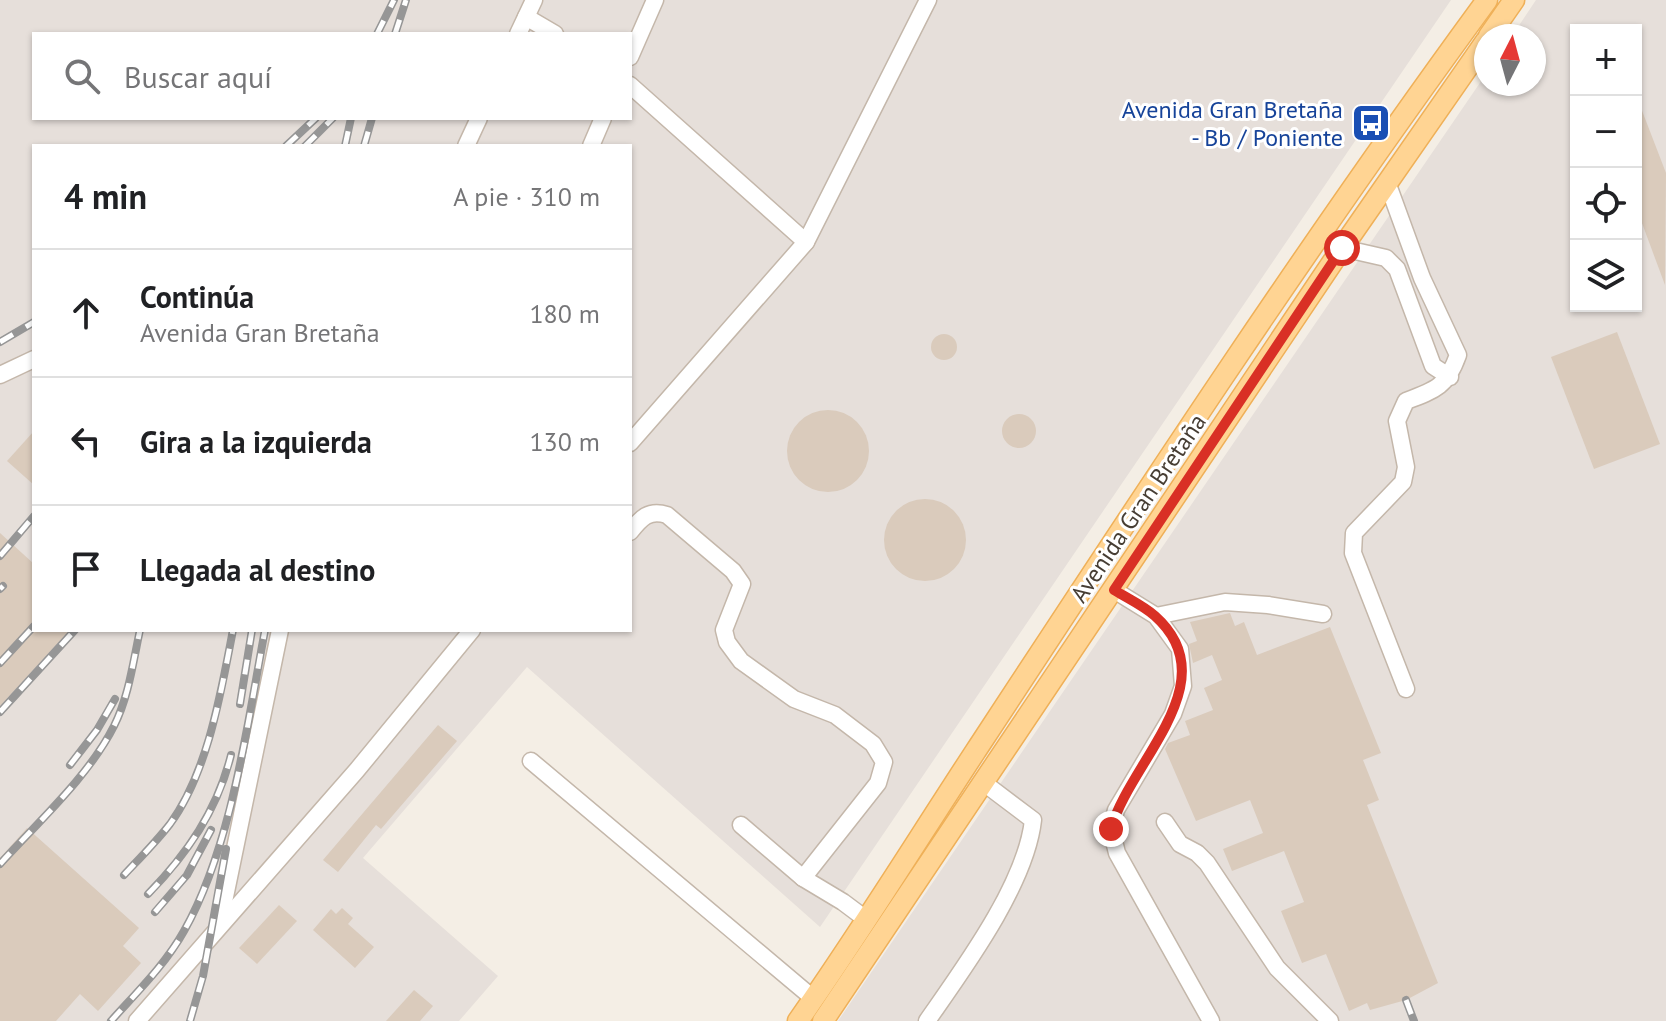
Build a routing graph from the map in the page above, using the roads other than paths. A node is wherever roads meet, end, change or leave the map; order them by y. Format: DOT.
graph roads {
  1 [pos="534,0"];
  2 [pos="655,0"];
  3 [pos="928,0"];
  4 [pos="1487,0"];
  5 [pos="1514,0"];
  6 [pos="526,17"];
  7 [pos="1498,24"];
  8 [pos="519,32"];
  9 [pos="552,32"];
  10 [pos="632,52"];
  11 [pos="1474,58"];
  12 [pos="632,87"];
  13 [pos="478,120"];
  14 [pos="602,120"];
  15 [pos="467,144"];
  16 [pos="592,144"];
  17 [pos="1387,182"];
  18 [pos="806,242"];
  19 [pos="1342,248"];
  20 [pos="1422,278"];
  21 [pos="1406,290"];
  22 [pos="32,360"];
  23 [pos="0,375"];
  24 [pos="1450,377"];
  25 [pos="632,441"];
  26 [pos="632,530"];
  27 [pos="1114,590"];
  28 [pos="1323,614"];
  29 [pos="1156,616"];
  30 [pos="280,632"];
  31 [pos="470,632"];
  32 [pos="1406,689"];
  33 [pos="531,761"];
  34 [pos="984,783"];
  35 [pos="1165,822"];
  36 [pos="741,825"];
  37 [pos="803,878"];
  38 [pos="867,920"];
  39 [pos="219,930"];
  40 [pos="814,999"];
  41 [pos="137,1021"];
  42 [pos="798,1021"];
  43 [pos="823,1021"];
  44 [pos="927,1021"];
  45 [pos="1211,1021"];
  46 [pos="1330,1021"];
  1 -- 6 [label="lane"];
  2 -- 10 [label="lane"];
  3 -- 18 [label="lane"];
  4 -- 38 [label="main road, Avenida Gran Bretaña"];
  5 -- 7 [label="main road, Avenida Gran Bretaña"];
  6 -- 8 [label="lane"];
  6 -- 9 [label="lane"];
  11 -- 17 [label="main road, Avenida Gran Bretaña"];
  12 -- 18 [label="lane"];
  13 -- 15 [label="lane"];
  14 -- 16 [label="lane"];
  17 -- 19 [label="main road, Avenida Gran Bretaña"];
  17 -- 20 [label="lane"];
  18 -- 25 [label="lane"];
  19 -- 21 [label="lane"];
  19 -- 27 [label="main road, Avenida Gran Bretaña"];
  20 -- 21 [label="lane"];
  20 -- 24 [label="lane"];
  21 -- 24 [label="lane"];
  22 -- 23 [label="lane"];
  24 -- 32 [label="lane"];
  26 -- 37 [label="lane"];
  27 -- 29 [label="lane"];
  27 -- 34 [label="main road, Avenida Gran Bretaña"];
  28 -- 29 [label="lane"];
  29 -- 45 [label="lane"];
  30 -- 39 [label="lane"];
  31 -- 39 [label="lane"];
  33 -- 40 [label="lane"];
  34 -- 43 [label="main road, Avenida Gran Bretaña"];
  34 -- 44 [label="lane"];
  35 -- 46 [label="lane"];
  36 -- 37 [label="lane"];
  37 -- 38 [label="lane"];
  38 -- 40 [label="main road, Avenida Gran Bretaña"];
  39 -- 41 [label="lane"];
  40 -- 42 [label="main road, Avenida Gran Bretaña"];
}
